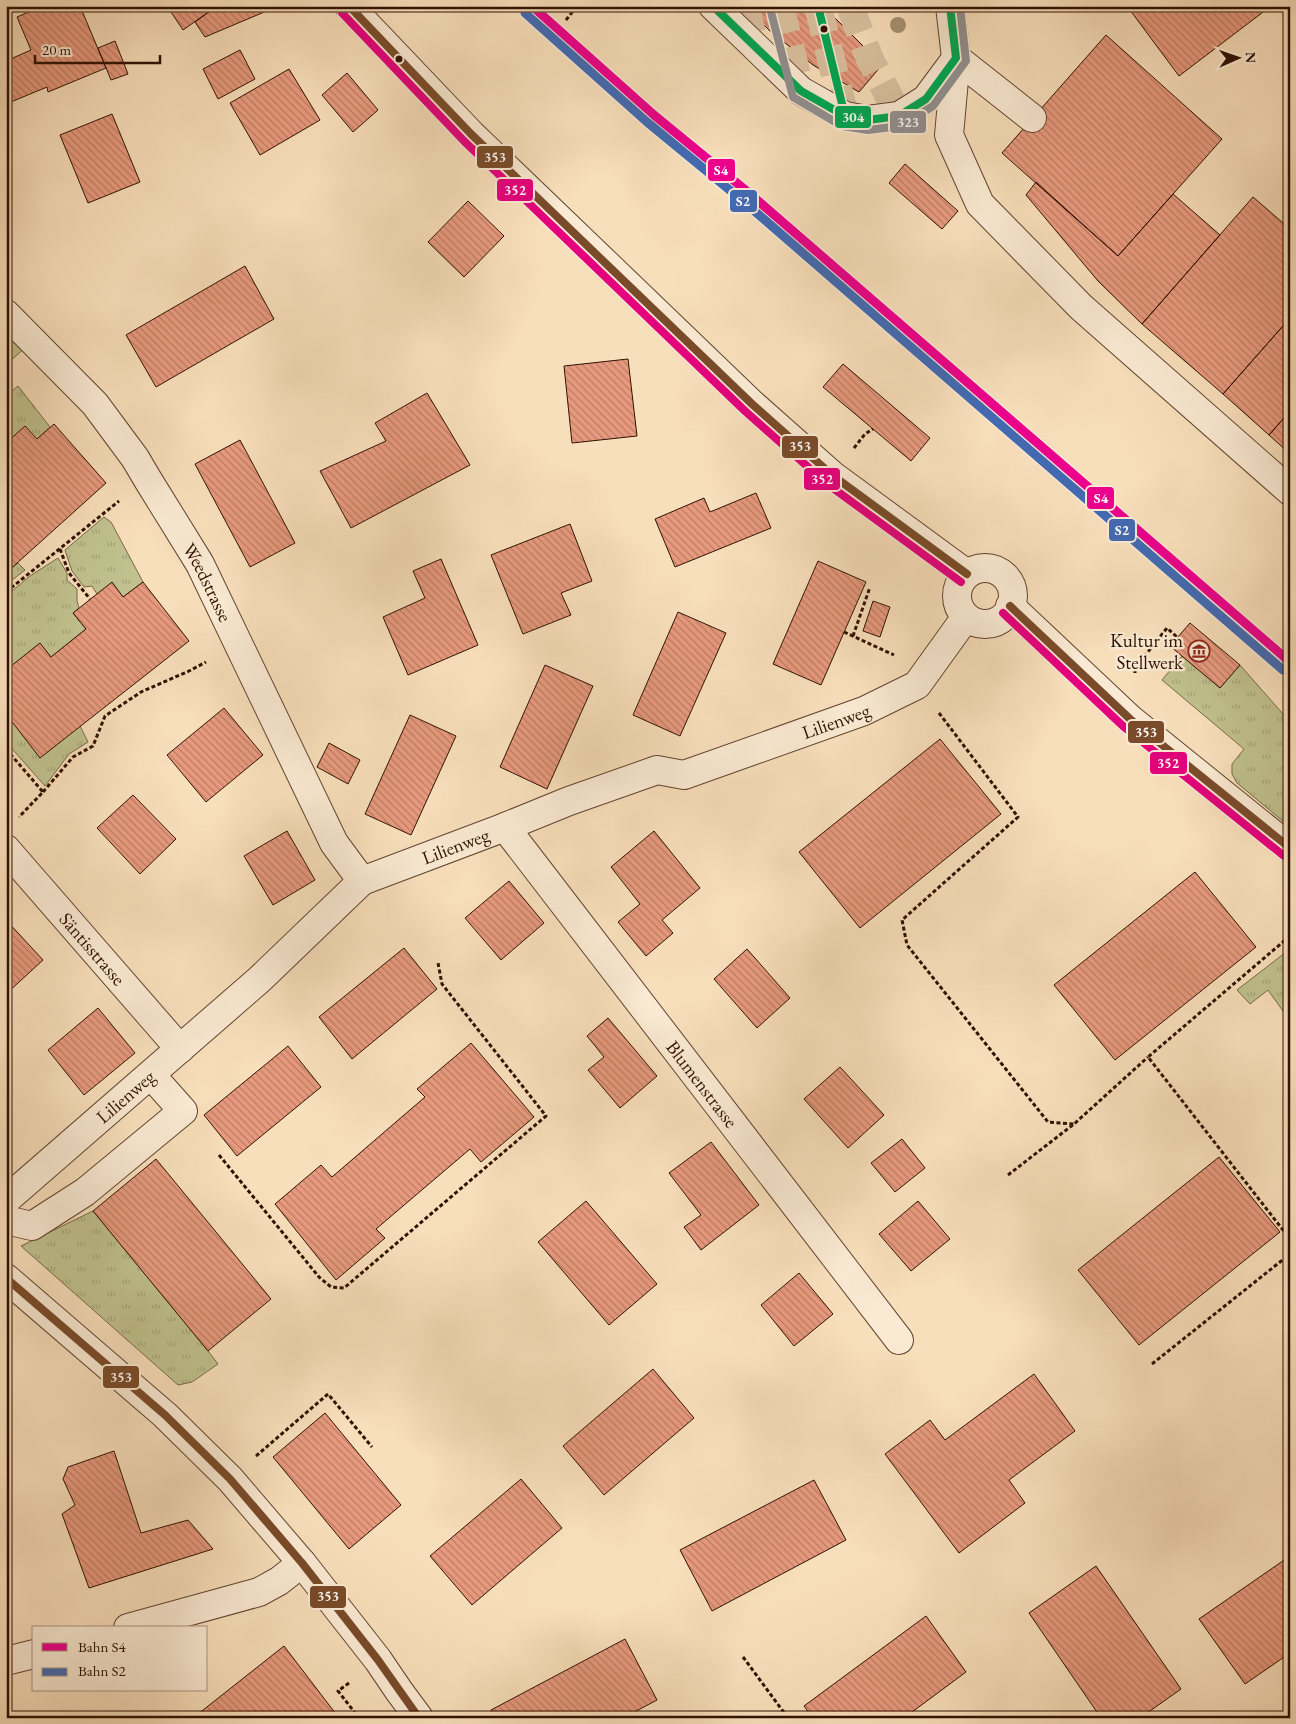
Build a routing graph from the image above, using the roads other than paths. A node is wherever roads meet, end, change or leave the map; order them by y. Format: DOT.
graph roads {
  1 [pos="349,6"];
  2 [pos="713,6"];
  3 [pos="950,6"];
  4 [pos="956,58"];
  5 [pos="1032,118"];
  6 [pos="6,314"];
  7 [pos="1290,491"];
  8 [pos="967,574"];
  9 [pos="1010,606"];
  10 [pos="966,617"];
  11 [pos="505,827"];
  12 [pos="1290,848"];
  13 [pos="6,849"];
  14 [pos="362,881"];
  15 [pos="180,1049"];
  16 [pos="151,1075"];
  17 [pos="6,1200"];
  18 [pos="6,1220"];
  19 [pos="6,1278"];
  20 [pos="899,1340"];
  21 [pos="302,1563"];
  22 [pos="135,1626"];
  23 [pos="32,1654"];
  24 [pos="6,1661"];
  25 [pos="419,1718"];
  1 -- 8 [label="street"];
  2 -- 4 [label="street"];
  3 -- 4 [label="street"];
  4 -- 5 [label="street"];
  4 -- 7 [label="street"];
  6 -- 14 [label="street, Weedstrasse"];
  8 -- 9 [label="street"];
  8 -- 10 [label="street"];
  9 -- 10 [label="street"];
  9 -- 12 [label="street"];
  10 -- 11 [label="street, Lilienweg"];
  11 -- 14 [label="street, Lilienweg"];
  11 -- 20 [label="street, Blumenstrasse"];
  13 -- 15 [label="street, Säntisstrasse"];
  14 -- 15 [label="street, Lilienweg"];
  15 -- 16 [label="street, Lilienweg"];
  16 -- 17 [label="street, Lilienweg"];
  16 -- 18 [label="street"];
  19 -- 21 [label="street"];
  21 -- 22 [label="street"];
  21 -- 25 [label="street"];
  23 -- 24 [label="street"];
}
